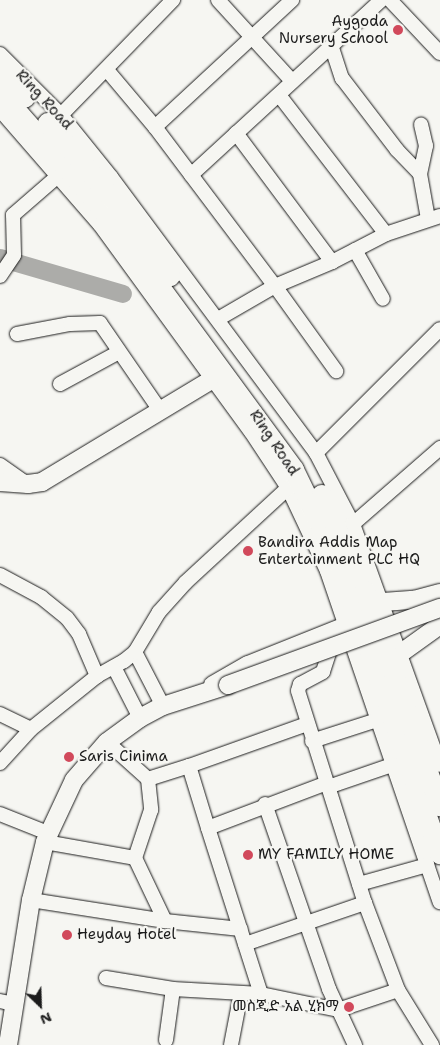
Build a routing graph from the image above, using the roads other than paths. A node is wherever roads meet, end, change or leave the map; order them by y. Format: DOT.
graph roads {
  1 [pos="173,0"];
  2 [pos="218,0"];
  3 [pos="292,0"];
  4 [pos="381,0"];
  5 [pos="390,0"];
  6 [pos="252,38"];
  7 [pos="438,47"];
  8 [pos="332,48"];
  9 [pos="0,54"];
  10 [pos="107,70"];
  11 [pos="0,73"];
  12 [pos="292,81"];
  13 [pos="0,92"];
  14 [pos="279,95"];
  15 [pos="0,110"];
  16 [pos="61,115"];
  17 [pos="421,125"];
  18 [pos="155,127"];
  19 [pos="236,133"];
  20 [pos="420,174"];
  21 [pos="190,175"];
  22 [pos="59,176"];
  23 [pos="434,218"];
  24 [pos="386,234"];
  25 [pos="355,250"];
  26 [pos="332,262"];
  27 [pos="6,270"];
  28 [pos="275,286"];
  29 [pos="383,299"];
  30 [pos="218,319"];
  31 [pos="440,329"];
  32 [pos="17,334"];
  33 [pos="119,352"];
  34 [pos="336,371"];
  35 [pos="213,380"];
  36 [pos="60,384"];
  37 [pos="160,409"];
  38 [pos="440,448"];
  39 [pos="316,453"];
  40 [pos="0,465"];
  41 [pos="0,482"];
  42 [pos="28,484"];
  43 [pos="288,488"];
  44 [pos="353,524"];
  45 [pos="0,575"];
  46 [pos="440,593"];
  47 [pos="383,602"];
  48 [pos="440,608"];
  49 [pos="346,626"];
  50 [pos="440,626"];
  51 [pos="330,650"];
  52 [pos="136,652"];
  53 [pos="401,653"];
  54 [pos="114,667"];
  55 [pos="97,676"];
  56 [pos="206,692"];
  57 [pos="163,706"];
  58 [pos="0,714"];
  59 [pos="140,718"];
  60 [pos="377,720"];
  61 [pos="307,724"];
  62 [pos="31,729"];
  63 [pos="312,741"];
  64 [pos="107,742"];
  65 [pos="0,763"];
  66 [pos="392,765"];
  67 [pos="440,765"];
  68 [pos="189,766"];
  69 [pos="148,779"];
  70 [pos="327,785"];
  71 [pos="265,804"];
  72 [pos="440,806"];
  73 [pos="0,814"];
  74 [pos="208,828"];
  75 [pos="47,837"];
  76 [pos="135,858"];
  77 [pos="433,860"];
  78 [pos="359,884"];
  79 [pos="31,900"];
  80 [pos="365,902"];
  81 [pos="440,902"];
  82 [pos="165,921"];
  83 [pos="305,922"];
  84 [pos="240,929"];
  85 [pos="246,944"];
  86 [pos="106,978"];
  87 [pos="173,989"];
  88 [pos="398,990"];
  89 [pos="241,993"];
  90 [pos="261,994"];
  91 [pos="6,1003"];
  92 [pos="338,1010"];
  93 [pos="166,1040"];
  94 [pos="8,1045"];
  95 [pos="231,1045"];
  96 [pos="355,1045"];
  97 [pos="432,1045"];
  1 -- 10 [label="street"];
  2 -- 6 [label="street"];
  3 -- 6 [label="street"];
  4 -- 8 [label="street"];
  5 -- 7 [label="street"];
  6 -- 12 [label="street"];
  6 -- 18 [label="street"];
  8 -- 12 [label="street"];
  8 -- 20 [label="street"];
  9 -- 16 [label="street, Ring Road"];
  10 -- 16 [label="street"];
  10 -- 18 [label="street"];
  11 -- 72 [label="highway, Ring Road"];
  12 -- 14 [label="street"];
  13 -- 77 [label="highway, Ring Road"];
  14 -- 19 [label="street"];
  14 -- 24 [label="street"];
  15 -- 22 [label="street, Ring Road"];
  16 -- 30 [label="street, Ring Road"];
  17 -- 20 [label="street"];
  18 -- 21 [label="street"];
  19 -- 21 [label="street"];
  19 -- 26 [label="street"];
  20 -- 23 [label="street"];
  21 -- 28 [label="street"];
  22 -- 27 [label="street"];
  22 -- 35 [label="street, Ring Road"];
  23 -- 24 [label="street"];
  24 -- 25 [label="street"];
  25 -- 26 [label="street"];
  25 -- 29 [label="street"];
  26 -- 28 [label="street"];
  28 -- 30 [label="street"];
  28 -- 34 [label="street"];
  30 -- 39 [label="street, Ring Road"];
  31 -- 39 [label="street"];
  32 -- 33 [label="street"];
  33 -- 36 [label="street"];
  33 -- 37 [label="street"];
  35 -- 37 [label="main road"];
  35 -- 43 [label="street, Ring Road"];
  37 -- 42 [label="main road"];
  38 -- 44 [label="street"];
  39 -- 44 [label="street, Ring Road"];
  40 -- 42 [label="street"];
  41 -- 42 [label="main road"];
  43 -- 49 [label="street, Ring Road"];
  43 -- 52 [label="street"];
  44 -- 47 [label="street, Ring Road"];
  45 -- 55 [label="street"];
  46 -- 47 [label="main road"];
  47 -- 53 [label="street, Ring Road"];
  48 -- 51 [label="main road, bridge"];
  49 -- 56 [label="main road"];
  49 -- 60 [label="street, Ring Road"];
  50 -- 53 [label="main road"];
  51 -- 56 [label="main road, bridge"];
  51 -- 61 [label="street"];
  52 -- 54 [label="street"];
  52 -- 57 [label="street"];
  53 -- 67 [label="street, Ring Road"];
  54 -- 55 [label="street"];
  54 -- 59 [label="street"];
  55 -- 62 [label="street"];
  56 -- 57 [label="main road"];
  57 -- 59 [label="main road"];
  58 -- 62 [label="street"];
  59 -- 64 [label="main road"];
  60 -- 63 [label="street"];
  60 -- 66 [label="street, Ring Road"];
  61 -- 63 [label="street"];
  61 -- 68 [label="street"];
  62 -- 65 [label="street"];
  63 -- 70 [label="street"];
  64 -- 69 [label="street"];
  64 -- 75 [label="main road"];
  66 -- 70 [label="street"];
  66 -- 77 [label="street, Ring Road"];
  68 -- 69 [label="street"];
  68 -- 74 [label="street"];
  69 -- 76 [label="street"];
  70 -- 71 [label="street"];
  70 -- 78 [label="street"];
  71 -- 74 [label="street"];
  71 -- 83 [label="street"];
  73 -- 75 [label="street"];
  74 -- 84 [label="street"];
  75 -- 76 [label="street"];
  75 -- 79 [label="main road"];
  76 -- 82 [label="street"];
  77 -- 78 [label="street"];
  77 -- 81 [label="street, Ring Road"];
  78 -- 80 [label="street"];
  79 -- 82 [label="street"];
  79 -- 91 [label="main road"];
  80 -- 83 [label="street"];
  80 -- 88 [label="street"];
  82 -- 84 [label="street"];
  83 -- 85 [label="street"];
  83 -- 92 [label="street"];
  84 -- 85 [label="street"];
  85 -- 90 [label="street"];
  86 -- 87 [label="street"];
  87 -- 89 [label="street"];
  87 -- 93 [label="street"];
  88 -- 92 [label="street"];
  88 -- 97 [label="street"];
  89 -- 90 [label="street"];
  89 -- 95 [label="street"];
  90 -- 92 [label="street"];
  91 -- 94 [label="main road"];
  92 -- 96 [label="street"];
}
